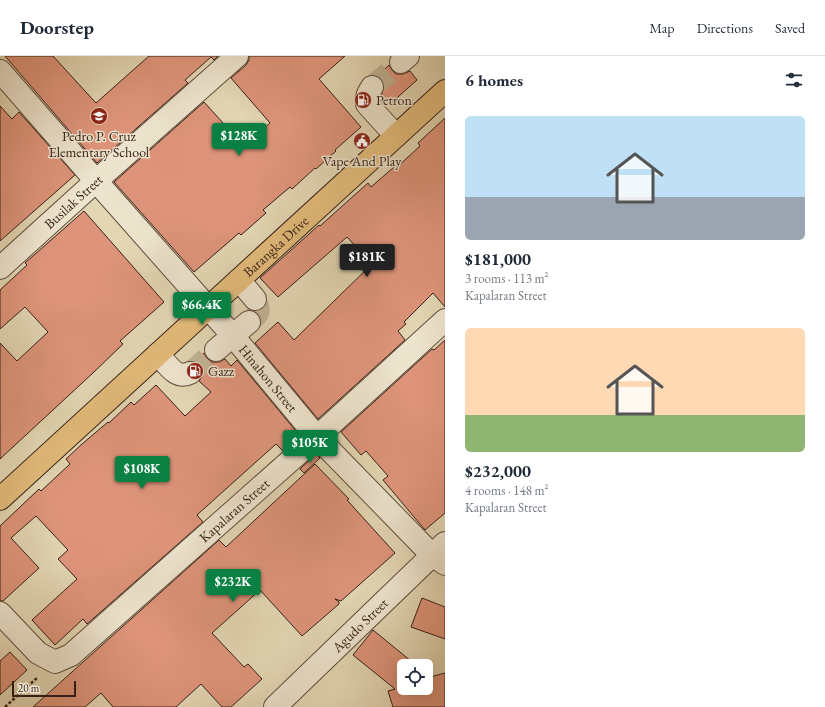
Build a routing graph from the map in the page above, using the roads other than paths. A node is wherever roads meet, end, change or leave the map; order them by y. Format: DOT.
graph roads {
  1 [pos="237,56"];
  2 [pos="0,71"];
  3 [pos="372,87"];
  4 [pos="445,91"];
  5 [pos="396,136"];
  6 [pos="96,181"];
  7 [pos="0,268"];
  8 [pos="239,280"];
  9 [pos="255,299"];
  10 [pos="208,308"];
  11 [pos="445,320"];
  12 [pos="241,329"];
  13 [pos="216,350"];
  14 [pos="158,354"];
  15 [pos="190,373"];
  16 [pos="317,437"];
  17 [pos="0,499"];
  18 [pos="441,554"];
  19 [pos="0,613"];
  20 [pos="275,707"];
  1 -- 6 [label="street, Busilak Street"];
  2 -- 6 [label="street, Hinahon Street"];
  3 -- 5 [label="street"];
  4 -- 5 [label="main road, Barangka Drive"];
  5 -- 8 [label="main road, Barangka Drive"];
  6 -- 7 [label="street, Busilak Street"];
  6 -- 10 [label="street, Hinahon Street"];
  8 -- 9 [label="street"];
  8 -- 10 [label="main road, Barangka Drive"];
  10 -- 12 [label="street, Hinahon Street"];
  10 -- 14 [label="main road, Barangka Drive"];
  11 -- 16 [label="street, Kapalaran Street"];
  12 -- 13 [label="street"];
  12 -- 16 [label="street, Hinahon Street"];
  14 -- 15 [label="street"];
  14 -- 17 [label="main road, Barangka Drive"];
  16 -- 18 [label="street, Hinahon Street"];
  16 -- 19 [label="street, Kapalaran Street"];
  18 -- 20 [label="street, Agudo Street"];
}
